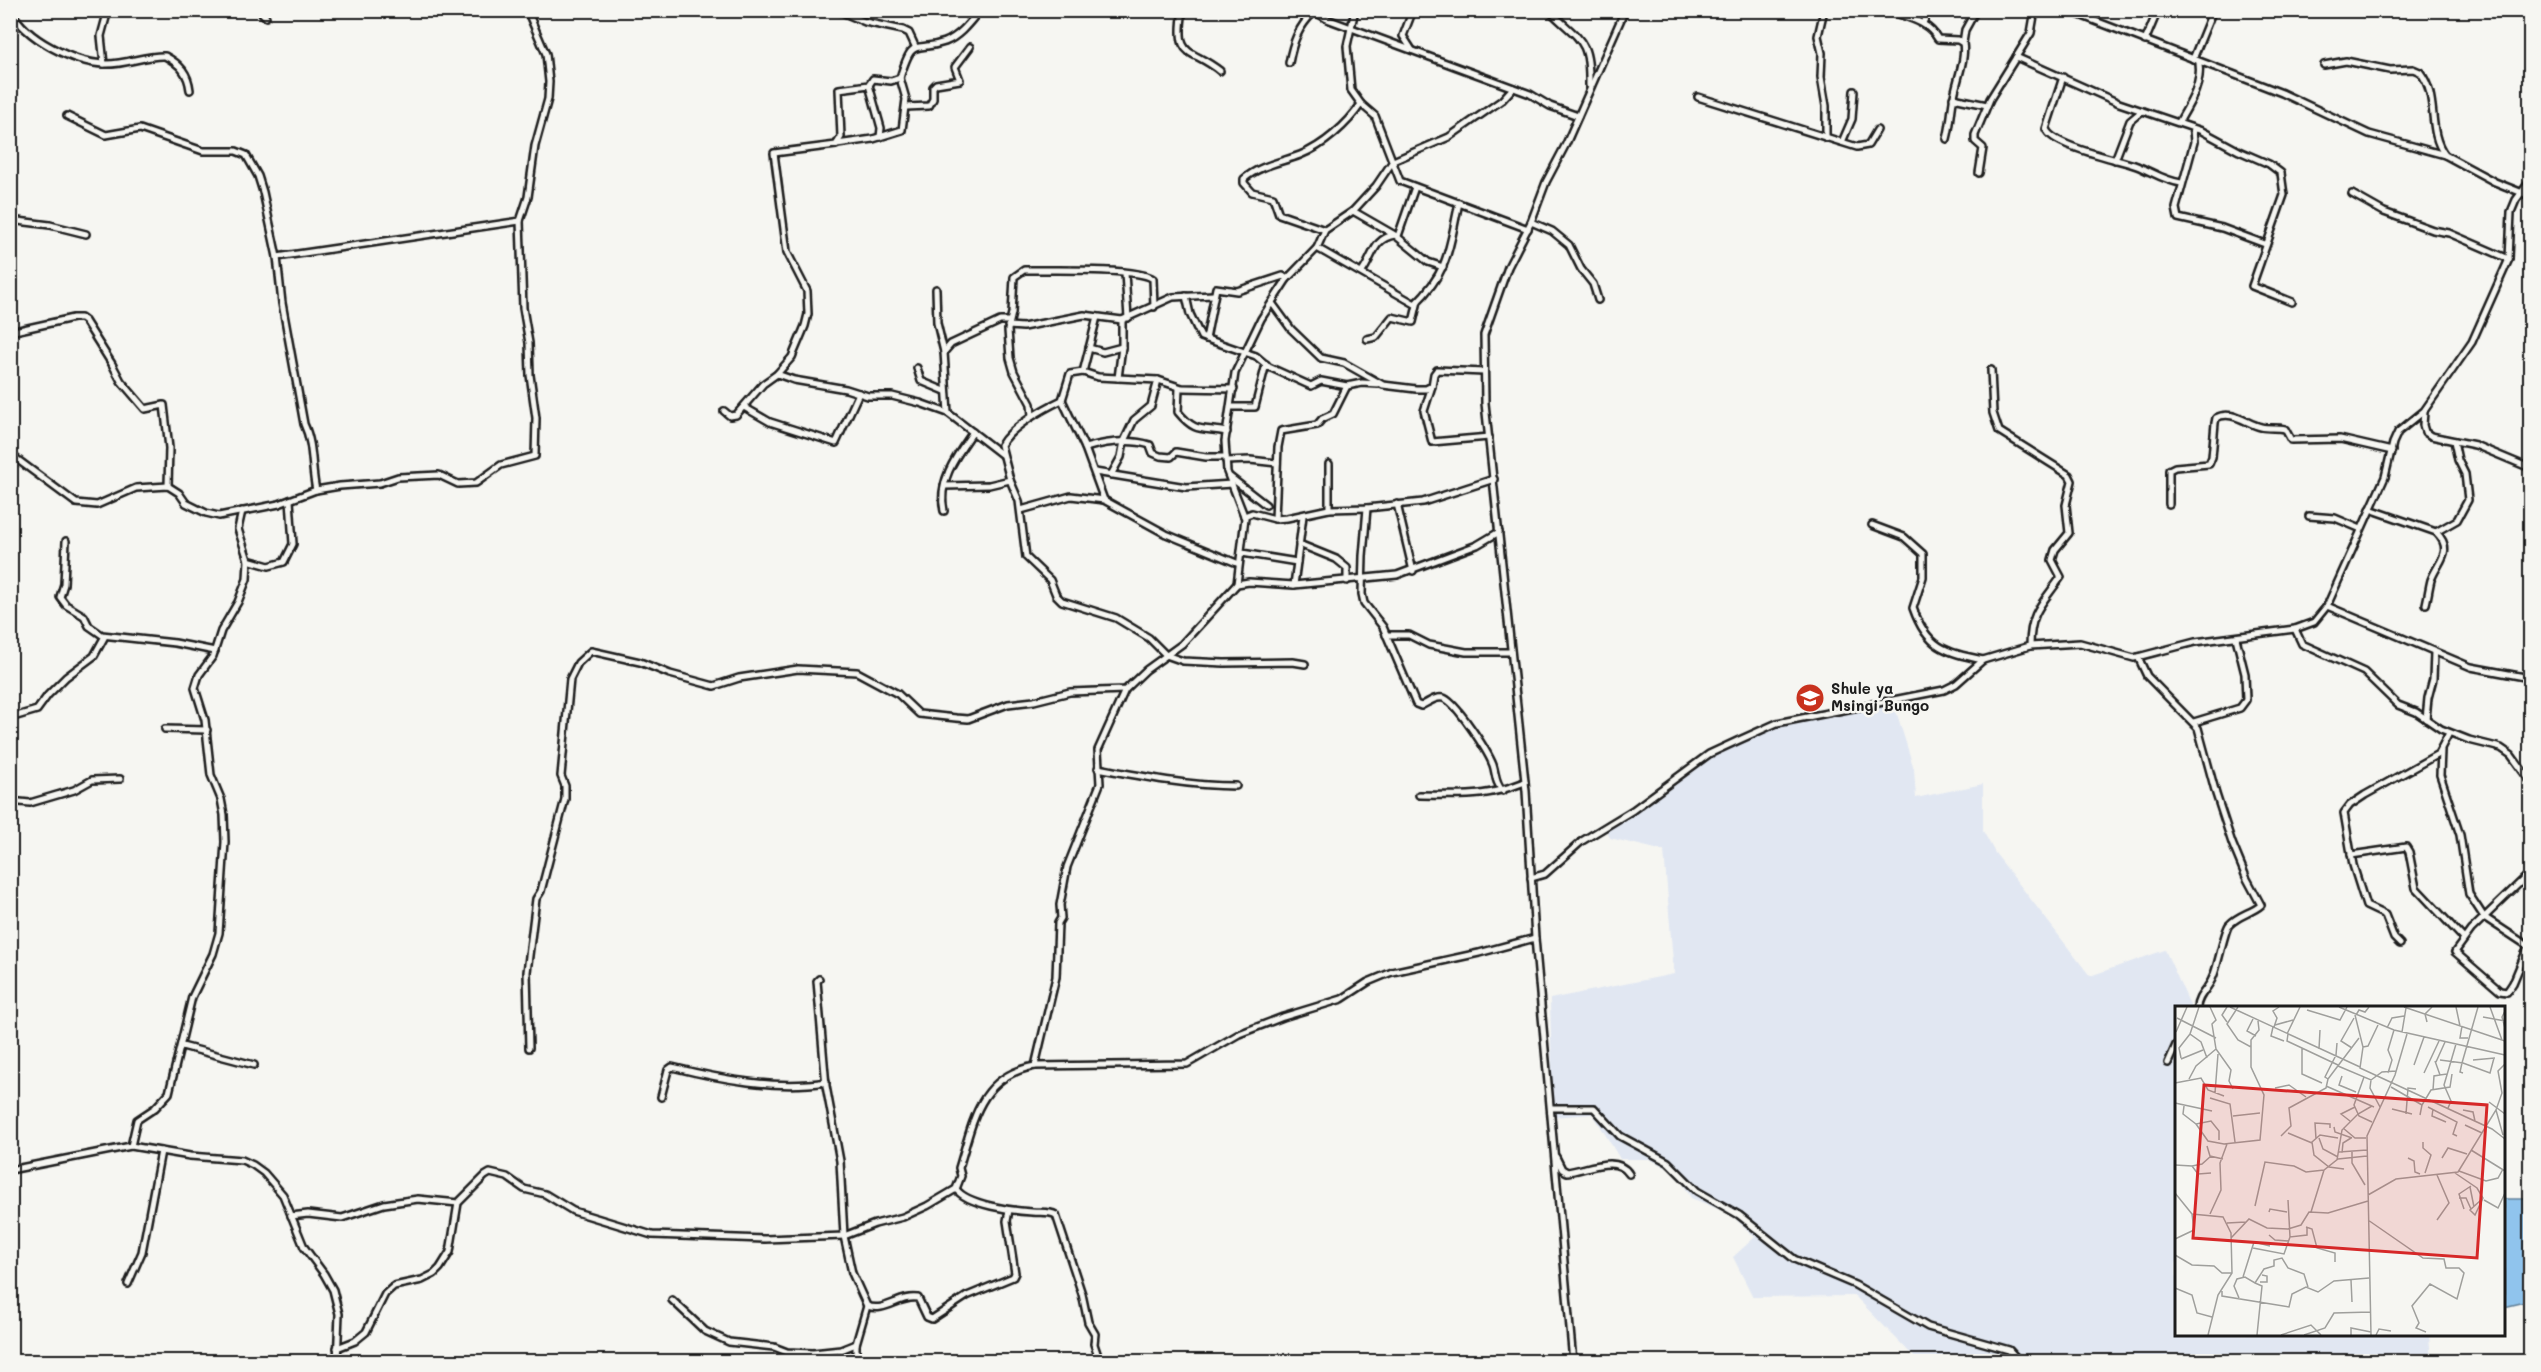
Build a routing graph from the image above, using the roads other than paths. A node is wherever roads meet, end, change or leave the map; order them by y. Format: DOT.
graph roads {
  1 [pos="11,10"];
  2 [pos="108,10"];
  3 [pos="259,10"];
  4 [pos="527,10"];
  5 [pos="837,10"];
  6 [pos="980,10"];
  7 [pos="1183,10"];
  8 [pos="1355,10"];
  9 [pos="1413,10"];
  10 [pos="1549,10"];
  11 [pos="1626,10"];
  12 [pos="1824,10"];
  13 [pos="1887,10"];
  14 [pos="1929,10"];
  15 [pos="1976,10"];
  16 [pos="2035,10"];
  17 [pos="2067,10"];
  18 [pos="2158,10"];
  19 [pos="2213,10"];
  20 [pos="1313,11"];
  21 [pos="266,17"];
  22 [pos="1923,23"];
  23 [pos="1351,28"];
  24 [pos="2145,41"];
  25 [pos="1963,43"];
  26 [pos="915,46"];
  27 [pos="970,47"];
  28 [pos="1413,51"];
  29 [pos="2016,57"];
  30 [pos="2193,59"];
  31 [pos="1289,63"];
  32 [pos="2199,63"];
  33 [pos="104,64"];
  34 [pos="2324,65"];
  35 [pos="1220,71"];
  36 [pos="2063,77"];
  37 [pos="900,78"];
  38 [pos="869,85"];
  39 [pos="1513,88"];
  40 [pos="1589,89"];
  41 [pos="190,90"];
  42 [pos="1854,91"];
  43 [pos="1698,97"];
  44 [pos="1953,98"];
  45 [pos="1361,104"];
  46 [pos="1987,105"];
  47 [pos="906,107"];
  48 [pos="2142,111"];
  49 [pos="67,116"];
  50 [pos="1578,116"];
  51 [pos="2179,122"];
  52 [pos="2193,129"];
  53 [pos="1877,130"];
  54 [pos="880,137"];
  55 [pos="1826,138"];
  56 [pos="1947,139"];
  57 [pos="1842,142"];
  58 [pos="836,145"];
  59 [pos="2445,155"];
  60 [pos="2115,160"];
  61 [pos="1393,161"];
  62 [pos="1979,173"];
  63 [pos="2530,181"];
  64 [pos="2181,183"];
  65 [pos="1415,187"];
  66 [pos="2523,193"];
  67 [pos="2352,194"];
  68 [pos="2530,196"];
  69 [pos="1459,203"];
  70 [pos="1353,211"];
  71 [pos="10,220"];
  72 [pos="520,221"];
  73 [pos="1531,222"];
  74 [pos="1528,229"];
  75 [pos="1325,230"];
  76 [pos="86,234"];
  77 [pos="1397,236"];
  78 [pos="2265,244"];
  79 [pos="1317,248"];
  80 [pos="277,257"];
  81 [pos="2509,259"];
  82 [pos="1443,267"];
  83 [pos="1362,272"];
  84 [pos="1125,273"];
  85 [pos="1287,279"];
  86 [pos="936,289"];
  87 [pos="1213,295"];
  88 [pos="1186,296"];
  89 [pos="1598,300"];
  90 [pos="1418,301"];
  91 [pos="2292,302"];
  92 [pos="1272,303"];
  93 [pos="1154,307"];
  94 [pos="1097,316"];
  95 [pos="1125,319"];
  96 [pos="1009,323"];
  97 [pos="10,332"];
  98 [pos="1206,339"];
  99 [pos="1368,339"];
  100 [pos="1122,347"];
  101 [pos="1089,348"];
  102 [pos="944,351"];
  103 [pos="1246,353"];
  104 [pos="1266,364"];
  105 [pos="917,368"];
  106 [pos="1991,370"];
  107 [pos="1083,372"];
  108 [pos="1484,372"];
  109 [pos="777,374"];
  110 [pos="1118,378"];
  111 [pos="1158,380"];
  112 [pos="1380,383"];
  113 [pos="1347,386"];
  114 [pos="1432,386"];
  115 [pos="1179,388"];
  116 [pos="1234,389"];
  117 [pos="945,391"];
  118 [pos="860,393"];
  119 [pos="1062,400"];
  120 [pos="744,407"];
  121 [pos="1231,407"];
  122 [pos="724,411"];
  123 [pos="2424,411"];
  124 [pos="948,413"];
  125 [pos="1032,416"];
  126 [pos="973,432"];
  127 [pos="1227,432"];
  128 [pos="1489,436"];
  129 [pos="1124,441"];
  130 [pos="2454,441"];
  131 [pos="1085,448"];
  132 [pos="2392,451"];
  133 [pos="10,454"];
  134 [pos="1001,454"];
  135 [pos="1226,459"];
  136 [pos="1278,464"];
  137 [pos="1329,464"];
  138 [pos="2530,468"];
  139 [pos="1095,472"];
  140 [pos="1111,475"];
  141 [pos="1229,477"];
  142 [pos="1494,479"];
  143 [pos="1010,480"];
  144 [pos="1232,484"];
  145 [pos="168,486"];
  146 [pos="945,486"];
  147 [pos="316,490"];
  148 [pos="290,500"];
  149 [pos="1104,500"];
  150 [pos="1397,504"];
  151 [pos="2169,504"];
  152 [pos="1266,505"];
  153 [pos="1329,508"];
  154 [pos="1367,508"];
  155 [pos="2370,509"];
  156 [pos="1021,510"];
  157 [pos="242,511"];
  158 [pos="944,511"];
  159 [pos="1244,516"];
  160 [pos="1303,516"];
  161 [pos="2309,516"];
  162 [pos="1275,519"];
  163 [pos="1872,525"];
  164 [pos="2361,529"];
  165 [pos="1499,532"];
  166 [pos="2436,532"];
  167 [pos="66,541"];
  168 [pos="1299,544"];
  169 [pos="1242,553"];
  170 [pos="248,561"];
  171 [pos="1297,561"];
  172 [pos="1239,564"];
  173 [pos="1413,571"];
  174 [pos="1362,579"];
  175 [pos="1347,581"];
  176 [pos="1237,584"];
  177 [pos="1294,585"];
  178 [pos="2426,604"];
  179 [pos="2327,606"];
  180 [pos="2295,629"];
  181 [pos="1386,635"];
  182 [pos="105,636"];
  183 [pos="2236,638"];
  184 [pos="2030,646"];
  185 [pos="215,651"];
  186 [pos="1511,652"];
  187 [pos="2433,652"];
  188 [pos="1166,655"];
  189 [pos="2138,657"];
  190 [pos="1983,660"];
  191 [pos="1305,664"];
  192 [pos="2530,678"];
  193 [pos="1125,690"];
  194 [pos="10,718"];
  195 [pos="2426,719"];
  196 [pos="2194,722"];
  197 [pos="165,729"];
  198 [pos="207,730"];
  199 [pos="2449,733"];
  200 [pos="2441,750"];
  201 [pos="1098,768"];
  202 [pos="120,779"];
  203 [pos="2530,781"];
  204 [pos="1525,782"];
  205 [pos="1236,786"];
  206 [pos="1503,791"];
  207 [pos="1419,795"];
  208 [pos="10,801"];
  209 [pos="2351,855"];
  210 [pos="2530,873"];
  211 [pos="1531,878"];
  212 [pos="2484,917"];
  213 [pos="1535,938"];
  214 [pos="2464,939"];
  215 [pos="2400,944"];
  216 [pos="2530,944"];
  217 [pos="819,978"];
  218 [pos="2197,1006"];
  219 [pos="182,1046"];
  220 [pos="2175,1047"];
  221 [pos="530,1048"];
  222 [pos="2168,1063"];
  223 [pos="254,1065"];
  224 [pos="1035,1066"];
  225 [pos="826,1082"];
  226 [pos="661,1097"];
  227 [pos="1551,1108"];
  228 [pos="131,1146"];
  229 [pos="161,1151"];
  230 [pos="1554,1153"];
  231 [pos="10,1170"];
  232 [pos="1629,1174"];
  233 [pos="956,1189"];
  234 [pos="458,1203"];
  235 [pos="1008,1210"];
  236 [pos="291,1216"];
  237 [pos="844,1236"];
  238 [pos="128,1284"];
  239 [pos="672,1300"];
  240 [pos="867,1306"];
  241 [pos="856,1344"];
  242 [pos="338,1348"];
  243 [pos="337,1362"];
  244 [pos="856,1362"];
  245 [pos="1100,1362"];
  246 [pos="1573,1362"];
  247 [pos="2020,1362"];
  1 -- 33 [label="street"];
  2 -- 33 [label="street"];
  3 -- 21 [label="street"];
  4 -- 72 [label="street"];
  5 -- 26 [label="street"];
  6 -- 26 [label="street"];
  7 -- 35 [label="street"];
  8 -- 23 [label="street"];
  9 -- 28 [label="street"];
  10 -- 40 [label="street"];
  11 -- 40 [label="street"];
  12 -- 55 [label="street"];
  13 -- 22 [label="street"];
  14 -- 22 [label="street"];
  15 -- 25 [label="street"];
  16 -- 29 [label="street"];
  17 -- 24 [label="street"];
  18 -- 24 [label="street"];
  19 -- 30 [label="street"];
  20 -- 23 [label="street"];
  20 -- 31 [label="street"];
  22 -- 25 [label="street"];
  23 -- 28 [label="street"];
  23 -- 45 [label="street"];
  24 -- 30 [label="street"];
  25 -- 44 [label="street"];
  26 -- 37 [label="street"];
  27 -- 47 [label="street"];
  28 -- 39 [label="street"];
  29 -- 36 [label="street"];
  29 -- 46 [label="street"];
  30 -- 32 [label="street"];
  32 -- 51 [label="street"];
  32 -- 59 [label="street"];
  33 -- 41 [label="street"];
  34 -- 59 [label="street"];
  36 -- 48 [label="street"];
  36 -- 60 [label="street"];
  37 -- 38 [label="street"];
  37 -- 47 [label="street"];
  38 -- 54 [label="street"];
  38 -- 58 [label="street"];
  39 -- 50 [label="street"];
  39 -- 61 [label="street"];
  40 -- 50 [label="street"];
  42 -- 57 [label="street"];
  43 -- 55 [label="street"];
  44 -- 46 [label="street"];
  44 -- 56 [label="street"];
  45 -- 61 [label="street"];
  45 -- 75 [label="street"];
  46 -- 62 [label="street"];
  47 -- 54 [label="street"];
  48 -- 51 [label="street"];
  48 -- 60 [label="street"];
  49 -- 80 [label="street"];
  50 -- 73 [label="street"];
  51 -- 52 [label="street"];
  52 -- 64 [label="street"];
  52 -- 78 [label="street"];
  53 -- 57 [label="street"];
  54 -- 58 [label="street"];
  55 -- 57 [label="street"];
  58 -- 109 [label="street"];
  59 -- 66 [label="street"];
  60 -- 64 [label="street"];
  61 -- 65 [label="street"];
  61 -- 70 [label="street"];
  63 -- 66 [label="street"];
  64 -- 78 [label="street"];
  65 -- 69 [label="street"];
  65 -- 77 [label="street"];
  66 -- 68 [label="street"];
  66 -- 81 [label="street"];
  67 -- 81 [label="street"];
  69 -- 74 [label="street"];
  69 -- 82 [label="street"];
  70 -- 75 [label="street"];
  70 -- 77 [label="street"];
  71 -- 76 [label="street"];
  72 -- 80 [label="street"];
  72 -- 147 [label="street"];
  73 -- 74 [label="street"];
  73 -- 89 [label="street"];
  74 -- 108 [label="street"];
  75 -- 79 [label="street"];
  77 -- 82 [label="street"];
  77 -- 83 [label="street"];
  78 -- 91 [label="street"];
  79 -- 83 [label="street"];
  79 -- 85 [label="street"];
  80 -- 147 [label="street"];
  81 -- 123 [label="street"];
  82 -- 90 [label="street"];
  83 -- 90 [label="street"];
  84 -- 93 [label="street"];
  84 -- 95 [label="street"];
  84 -- 96 [label="street"];
  85 -- 87 [label="street"];
  85 -- 92 [label="street"];
  86 -- 102 [label="street"];
  87 -- 88 [label="street"];
  87 -- 98 [label="street"];
  88 -- 93 [label="street"];
  88 -- 98 [label="street"];
  90 -- 99 [label="street"];
  92 -- 103 [label="street"];
  92 -- 112 [label="street"];
  93 -- 95 [label="street"];
  94 -- 95 [label="street"];
  94 -- 96 [label="street"];
  94 -- 101 [label="street"];
  95 -- 100 [label="street"];
  96 -- 102 [label="street"];
  96 -- 125 [label="street"];
  97 -- 145 [label="street"];
  98 -- 103 [label="street"];
  100 -- 101 [label="street"];
  100 -- 110 [label="street"];
  101 -- 107 [label="street"];
  102 -- 117 [label="street"];
  103 -- 104 [label="street"];
  103 -- 116 [label="street"];
  104 -- 113 [label="street"];
  104 -- 121 [label="street"];
  105 -- 117 [label="street"];
  106 -- 184 [label="street"];
  107 -- 110 [label="street"];
  107 -- 119 [label="street"];
  108 -- 114 [label="street"];
  108 -- 128 [label="street"];
  109 -- 118 [label="street"];
  109 -- 120 [label="street"];
  110 -- 111 [label="street"];
  111 -- 115 [label="street"];
  111 -- 129 [label="street"];
  112 -- 113 [label="street"];
  112 -- 114 [label="street"];
  113 -- 136 [label="street"];
  114 -- 128 [label="street"];
  115 -- 116 [label="street"];
  115 -- 127 [label="street"];
  116 -- 121 [label="street"];
  117 -- 124 [label="street"];
  118 -- 120 [label="street"];
  118 -- 124 [label="street"];
  119 -- 125 [label="street"];
  119 -- 131 [label="street"];
  120 -- 122 [label="street"];
  121 -- 127 [label="street"];
  123 -- 130 [label="street"];
  123 -- 132 [label="street"];
  124 -- 126 [label="street"];
  125 -- 134 [label="street"];
  126 -- 134 [label="street"];
  126 -- 146 [label="street"];
  127 -- 135 [label="street"];
  128 -- 142 [label="street"];
  129 -- 131 [label="street"];
  129 -- 135 [label="street"];
  129 -- 140 [label="street"];
  130 -- 138 [label="street"];
  130 -- 166 [label="street"];
  131 -- 139 [label="street"];
  132 -- 151 [label="street"];
  132 -- 155 [label="street"];
  133 -- 145 [label="street"];
  134 -- 143 [label="street"];
  135 -- 136 [label="street"];
  135 -- 141 [label="street"];
  136 -- 162 [label="street"];
  137 -- 153 [label="street"];
  139 -- 140 [label="street"];
  139 -- 149 [label="street"];
  140 -- 144 [label="street"];
  141 -- 144 [label="street"];
  141 -- 152 [label="street"];
  142 -- 150 [label="street"];
  142 -- 165 [label="street"];
  143 -- 146 [label="street"];
  143 -- 156 [label="street"];
  144 -- 159 [label="street"];
  145 -- 157 [label="street"];
  146 -- 158 [label="street"];
  147 -- 148 [label="street"];
  148 -- 157 [label="street"];
  148 -- 170 [label="street"];
  149 -- 156 [label="street"];
  149 -- 172 [label="street"];
  150 -- 154 [label="street"];
  150 -- 173 [label="street"];
  153 -- 154 [label="street"];
  153 -- 160 [label="street"];
  154 -- 174 [label="street"];
  155 -- 164 [label="street"];
  155 -- 166 [label="street"];
  156 -- 188 [label="street"];
  157 -- 170 [label="street"];
  159 -- 162 [label="street"];
  159 -- 169 [label="street"];
  160 -- 162 [label="street"];
  160 -- 168 [label="street"];
  161 -- 164 [label="street"];
  163 -- 190 [label="street"];
  164 -- 179 [label="street"];
  165 -- 173 [label="street"];
  165 -- 186 [label="street"];
  166 -- 178 [label="street"];
  167 -- 182 [label="street"];
  168 -- 171 [label="street"];
  168 -- 175 [label="street"];
  169 -- 171 [label="street"];
  169 -- 172 [label="street"];
  170 -- 185 [label="street"];
  171 -- 177 [label="street"];
  172 -- 176 [label="street"];
  173 -- 174 [label="street"];
  174 -- 175 [label="street"];
  174 -- 181 [label="street"];
  175 -- 177 [label="street"];
  176 -- 177 [label="street"];
  176 -- 188 [label="street"];
  179 -- 180 [label="street"];
  179 -- 187 [label="street"];
  180 -- 183 [label="street"];
  180 -- 195 [label="street"];
  181 -- 186 [label="street"];
  181 -- 206 [label="street"];
  182 -- 185 [label="street"];
  182 -- 194 [label="street"];
  183 -- 189 [label="street"];
  183 -- 196 [label="street"];
  184 -- 189 [label="street"];
  184 -- 190 [label="street"];
  185 -- 198 [label="street"];
  186 -- 204 [label="street"];
  187 -- 192 [label="street"];
  187 -- 195 [label="street"];
  188 -- 191 [label="street"];
  188 -- 193 [label="street"];
  189 -- 196 [label="street"];
  190 -- 211 [label="street"];
  193 -- 201 [label="street"];
  193 -- 221 [label="street"];
  195 -- 199 [label="street"];
  196 -- 218 [label="street"];
  197 -- 198 [label="street"];
  198 -- 219 [label="street"];
  199 -- 200 [label="street"];
  199 -- 203 [label="street"];
  200 -- 209 [label="street"];
  200 -- 212 [label="street"];
  201 -- 205 [label="street"];
  201 -- 224 [label="street"];
  202 -- 208 [label="street"];
  204 -- 206 [label="street"];
  204 -- 211 [label="street"];
  206 -- 207 [label="street"];
  209 -- 214 [label="street"];
  209 -- 215 [label="street"];
  210 -- 212 [label="street"];
  211 -- 213 [label="street"];
  212 -- 214 [label="street"];
  212 -- 216 [label="street"];
  213 -- 224 [label="street"];
  213 -- 227 [label="street"];
  214 -- 216 [label="street"];
  217 -- 225 [label="street"];
  219 -- 223 [label="street"];
  219 -- 228 [label="street"];
  220 -- 222 [label="street"];
  224 -- 233 [label="street"];
  225 -- 226 [label="street"];
  225 -- 237 [label="street"];
  227 -- 230 [label="street"];
  227 -- 247 [label="street"];
  228 -- 229 [label="street"];
  228 -- 231 [label="street"];
  229 -- 236 [label="street"];
  229 -- 238 [label="street"];
  230 -- 232 [label="street"];
  230 -- 246 [label="street"];
  233 -- 235 [label="street"];
  233 -- 237 [label="street"];
  234 -- 236 [label="street"];
  234 -- 237 [label="street"];
  234 -- 242 [label="street"];
  235 -- 240 [label="street"];
  235 -- 245 [label="street"];
  236 -- 242 [label="street"];
  237 -- 240 [label="street"];
  239 -- 241 [label="street"];
  240 -- 241 [label="street"];
  241 -- 244 [label="street"];
  242 -- 243 [label="street"];
}
